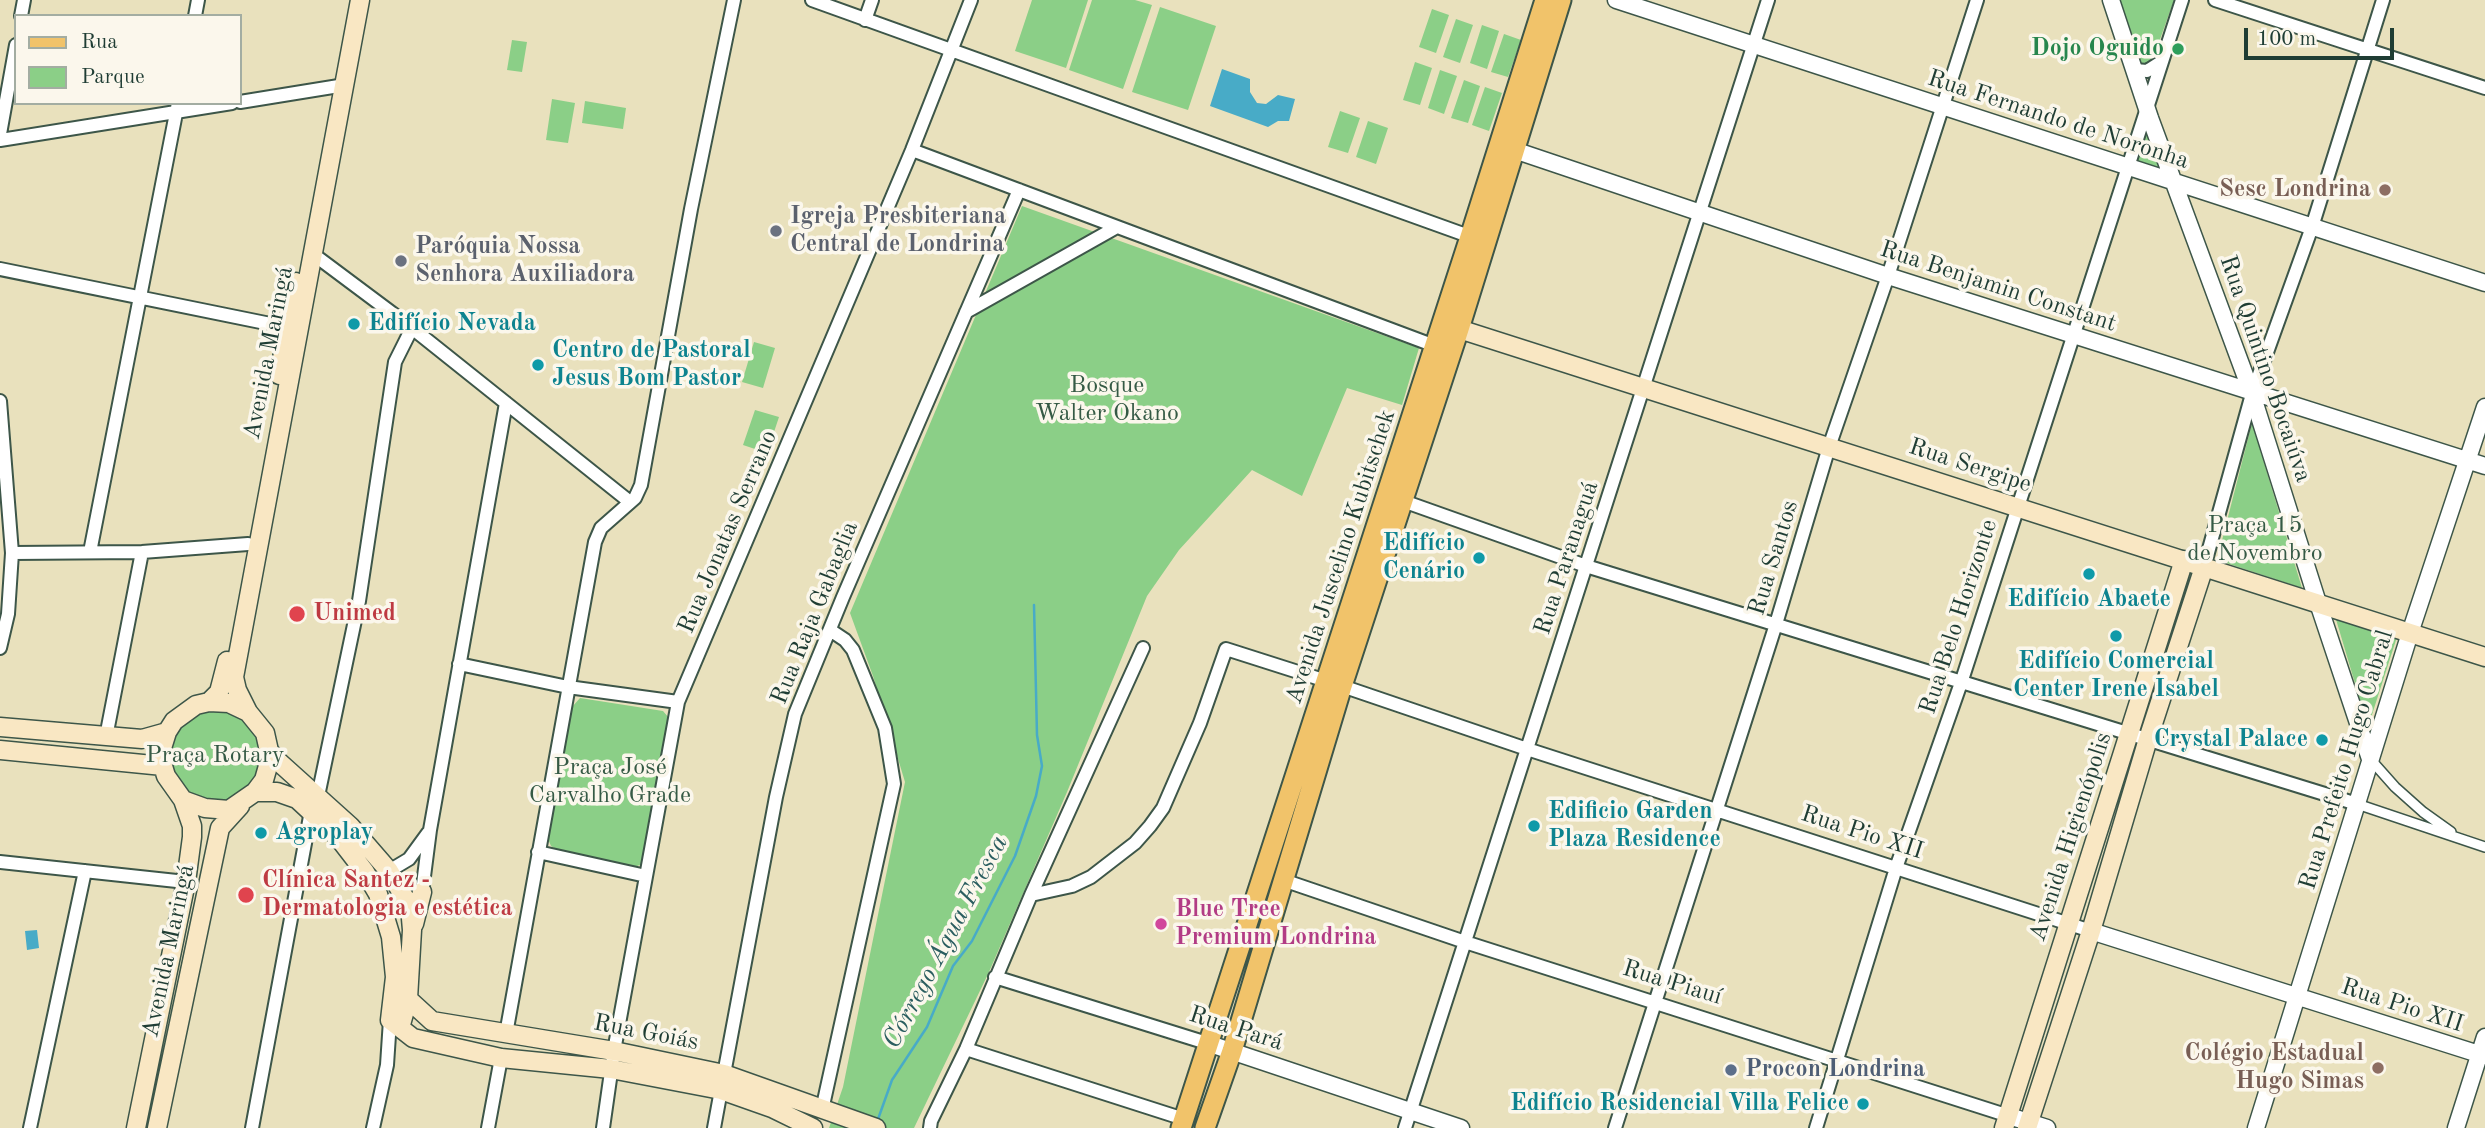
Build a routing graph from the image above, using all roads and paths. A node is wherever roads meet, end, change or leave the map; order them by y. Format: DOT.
graph roads {
  1 [pos="349,0"];
  2 [pos="360,0"];
  3 [pos="734,0"];
  4 [pos="812,0"];
  5 [pos="872,0"];
  6 [pos="971,0"];
  7 [pos="1545,0"];
  8 [pos="1561,0"];
  9 [pos="1616,0"];
  10 [pos="1769,0"];
  11 [pos="1976,0"];
  12 [pos="2111,0"];
  13 [pos="2182,0"];
  14 [pos="2215,0"];
  15 [pos="2383,0"];
  16 [pos="865,20"];
  17 [pos="1753,46"];
  18 [pos="2368,49"];
  19 [pos="953,51"];
  20 [pos="14,56"];
  21 [pos="2161,62"];
  22 [pos="2135,70"];
  23 [pos="339,86"];
  24 [pos="2485,88"];
  25 [pos="242,102"];
  26 [pos="210,105"];
  27 [pos="1942,106"];
  28 [pos="177,108"];
  29 [pos="2147,110"];
  30 [pos="0,134"];
  31 [pos="0,140"];
  32 [pos="1506,147"];
  33 [pos="912,150"];
  34 [pos="2129,166"];
  35 [pos="2174,182"];
  36 [pos="1018,190"];
  37 [pos="1700,214"];
  38 [pos="2312,227"];
  39 [pos="1115,228"];
  40 [pos="1478,239"];
  41 [pos="313,254"];
  42 [pos="0,270"];
  43 [pos="1888,276"];
  44 [pos="2485,283"];
  45 [pos="138,299"];
  46 [pos="966,312"];
  47 [pos="412,328"];
  48 [pos="294,329"];
  49 [pos="1459,329"];
  50 [pos="2074,334"];
  51 [pos="1437,340"];
  52 [pos="1643,388"];
  53 [pos="2252,394"];
  54 [pos="0,401"];
  55 [pos="506,403"];
  56 [pos="2485,407"];
  57 [pos="1829,447"];
  58 [pos="2468,460"];
  59 [pos="2485,466"];
  60 [pos="1403,501"];
  61 [pos="630,502"];
  62 [pos="2017,507"];
  63 [pos="248,544"];
  64 [pos="90,552"];
  65 [pos="142,552"];
  66 [pos="12,554"];
  67 [pos="2184,561"];
  68 [pos="1586,566"];
  69 [pos="2204,567"];
  70 [pos="2318,603"];
  71 [pos="2170,607"];
  72 [pos="2189,613"];
  73 [pos="1776,624"];
  74 [pos="830,630"];
  75 [pos="2410,633"];
  76 [pos="0,648"];
  77 [pos="1143,648"];
  78 [pos="2485,657"];
  79 [pos="459,664"];
  80 [pos="1962,680"];
  81 [pos="1335,683"];
  82 [pos="568,687"];
  83 [pos="209,702"];
  84 [pos="678,702"];
  85 [pos="248,712"];
  86 [pos="0,727"];
  87 [pos="167,732"];
  88 [pos="2129,733"];
  89 [pos="106,737"];
  90 [pos="2148,739"];
  91 [pos="1527,749"];
  92 [pos="0,750"];
  93 [pos="269,751"];
  94 [pos="2370,759"];
  95 [pos="163,766"];
  96 [pos="1298,770"];
  97 [pos="253,794"];
  98 [pos="183,800"];
  99 [pos="314,804"];
  100 [pos="2357,804"];
  101 [pos="1717,810"];
  102 [pos="430,830"];
  103 [pos="2461,839"];
  104 [pos="2485,847"];
  105 [pos="538,852"];
  106 [pos="0,862"];
  107 [pos="396,868"];
  108 [pos="1896,868"];
  109 [pos="85,871"];
  110 [pos="646,876"];
  111 [pos="1283,880"];
  112 [pos="186,882"];
  113 [pos="423,886"];
  114 [pos="378,894"];
  115 [pos="1031,895"];
  116 [pos="410,907"];
  117 [pos="2069,923"];
  118 [pos="412,930"];
  119 [pos="2091,931"];
  120 [pos="1465,942"];
  121 [pos="995,978"];
  122 [pos="2298,996"];
  123 [pos="408,999"];
  124 [pos="1655,1001"];
  125 [pos="395,1024"];
  126 [pos="506,1034"];
  127 [pos="2485,1037"];
  128 [pos="1210,1044"];
  129 [pos="966,1049"];
  130 [pos="1232,1051"];
  131 [pos="2482,1056"];
  132 [pos="501,1058"];
  133 [pos="1836,1059"];
  134 [pos="613,1060"];
  135 [pos="723,1082"];
  136 [pos="822,1110"];
  137 [pos="1411,1111"];
  138 [pos="2007,1122"];
  139 [pos="1183,1124"];
  140 [pos="2028,1125"];
  141 [pos="928,1126"];
  142 [pos="30,1128"];
  143 [pos="136,1128"];
  144 [pos="157,1128"];
  145 [pos="252,1128"];
  146 [pos="373,1128"];
  147 [pos="488,1128"];
  148 [pos="603,1128"];
  149 [pos="714,1128"];
  150 [pos="813,1128"];
  151 [pos="859,1128"];
  152 [pos="876,1128"];
  153 [pos="1205,1128"];
  154 [pos="1405,1128"];
  155 [pos="1461,1128"];
  156 [pos="1615,1128"];
  157 [pos="1816,1128"];
  158 [pos="2047,1128"];
  159 [pos="2256,1128"];
  160 [pos="2456,1128"];
  1 -- 23 [label="main road, Avenida Maringá"];
  2 -- 23 [label="main road, Avenida Maringá"];
  3 -- 61 [label="street"];
  4 -- 16 [label="street"];
  5 -- 16 [label="street"];
  6 -- 19 [label="street, Rua Jonatas Serrano"];
  7 -- 32 [label="main road, Avenida Juscelino Kubitschek"];
  8 -- 32 [label="main road, Avenida Juscelino Kubitschek"];
  9 -- 17 [label="street, Rua Fernando de Noronha"];
  10 -- 17 [label="street, Rua Paranaguá"];
  11 -- 27 [label="street, Rua Santos"];
  12 -- 22 [label="street, Rua Quintino Bocaiúva"];
  13 -- 21 [label="street, Rua Belo Horizonte"];
  14 -- 18 [label="street"];
  15 -- 18 [label="street"];
  16 -- 19 [label="street"];
  17 -- 27 [label="street, Rua Fernando de Noronha"];
  17 -- 37 [label="street, Rua Paranaguá"];
  18 -- 24 [label="street"];
  18 -- 38 [label="street"];
  19 -- 33 [label="street, Rua Jonatas Serrano"];
  19 -- 40 [label="street"];
  20 -- 30 [label="street"];
  21 -- 22 [label="street"];
  21 -- 29 [label="street, Rua Belo Horizonte"];
  22 -- 29 [label="street, Rua Quintino Bocaiúva"];
  23 -- 25 [label="street"];
  23 -- 41 [label="main road, Avenida Maringá"];
  23 -- 48 [label="main road, Avenida Maringá"];
  26 -- 28 [label="street"];
  27 -- 34 [label="street, Rua Fernando de Noronha"];
  27 -- 43 [label="street, Rua Santos"];
  28 -- 31 [label="street"];
  28 -- 45 [label="street"];
  29 -- 34 [label="street, Rua Belo Horizonte"];
  29 -- 35 [label="street, Rua Quintino Bocaiúva"];
  32 -- 37 [label="street, Rua Benjamin Constant"];
  32 -- 40 [label="main road, Avenida Juscelino Kubitschek"];
  33 -- 36 [label="street"];
  33 -- 84 [label="street, Rua Jonatas Serrano"];
  34 -- 35 [label="street, Rua Fernando de Noronha"];
  34 -- 50 [label="street, Rua Belo Horizonte"];
  35 -- 38 [label="street, Rua Fernando de Noronha"];
  35 -- 53 [label="street, Rua Quintino Bocaiúva"];
  36 -- 39 [label="street"];
  36 -- 46 [label="street, Rua Raja Gabaglia"];
  37 -- 43 [label="street, Rua Benjamin Constant"];
  37 -- 52 [label="street, Rua Paranaguá"];
  38 -- 44 [label="street, Rua Fernando de Noronha"];
  38 -- 53 [label="street"];
  39 -- 46 [label="street"];
  39 -- 51 [label="street"];
  40 -- 49 [label="main road, Avenida Juscelino Kubitschek"];
  40 -- 51 [label="main road, Avenida Juscelino Kubitschek"];
  41 -- 47 [label="street"];
  41 -- 48 [label="main road, Avenida Maringá"];
  42 -- 45 [label="street"];
  43 -- 50 [label="street, Rua Benjamin Constant"];
  43 -- 57 [label="street, Rua Santos"];
  45 -- 48 [label="street"];
  45 -- 64 [label="street"];
  46 -- 74 [label="street, Rua Raja Gabaglia"];
  47 -- 55 [label="street"];
  47 -- 99 [label="street"];
  48 -- 63 [label="main road, Avenida Maringá"];
  48 -- 85 [label="main road, Avenida Maringá"];
  49 -- 51 [label="street, Rua Sergipe"];
  49 -- 52 [label="main road, Rua Sergipe"];
  49 -- 60 [label="main road, Avenida Juscelino Kubitschek"];
  50 -- 53 [label="street, Rua Benjamin Constant"];
  50 -- 62 [label="street, Rua Belo Horizonte"];
  51 -- 81 [label="main road, Avenida Juscelino Kubitschek"];
  52 -- 57 [label="main road, Rua Sergipe"];
  52 -- 68 [label="street, Rua Paranaguá"];
  53 -- 58 [label="street, Rua Benjamin Constant"];
  53 -- 69 [label="street"];
  53 -- 70 [label="street, Rua Quintino Bocaiúva"];
  54 -- 66 [label="street"];
  55 -- 61 [label="street"];
  55 -- 79 [label="street"];
  56 -- 58 [label="street, Rua Prefeito Hugo Cabral"];
  57 -- 62 [label="main road, Rua Sergipe"];
  57 -- 73 [label="street, Rua Santos"];
  58 -- 59 [label="street, Rua Benjamin Constant"];
  58 -- 75 [label="street, Rua Prefeito Hugo Cabral"];
  60 -- 68 [label="street"];
  60 -- 81 [label="main road, Avenida Juscelino Kubitschek"];
  61 -- 82 [label="street"];
  62 -- 67 [label="main road, Rua Sergipe"];
  62 -- 80 [label="street, Rua Belo Horizonte"];
  63 -- 65 [label="street"];
  63 -- 83 [label="main road, Avenida Maringá"];
  64 -- 65 [label="street"];
  64 -- 66 [label="street"];
  65 -- 89 [label="street"];
  66 -- 76 [label="street"];
  67 -- 69 [label="main road, Rua Sergipe"];
  67 -- 71 [label="main road, Avenida Higienópolis"];
  68 -- 73 [label="street"];
  68 -- 91 [label="street, Rua Paranaguá"];
  69 -- 70 [label="main road, Rua Sergipe"];
  69 -- 72 [label="main road, Avenida Higienópolis"];
  70 -- 75 [label="main road, Rua Sergipe"];
  70 -- 94 [label="street, Rua Quintino Bocaiúva"];
  71 -- 72 [label="main road"];
  71 -- 88 [label="main road, Avenida Higienópolis"];
  72 -- 90 [label="main road, Avenida Higienópolis"];
  73 -- 80 [label="street"];
  73 -- 101 [label="street, Rua Santos"];
  74 -- 135 [label="street, Rua Raja Gabaglia"];
  74 -- 136 [label="street"];
  75 -- 78 [label="main road, Rua Sergipe"];
  75 -- 94 [label="street, Rua Prefeito Hugo Cabral"];
  77 -- 115 [label="street"];
  79 -- 82 [label="street"];
  79 -- 102 [label="street"];
  80 -- 88 [label="street"];
  80 -- 108 [label="street, Rua Belo Horizonte"];
  81 -- 91 [label="street, Rua Pio XII"];
  81 -- 96 [label="main road, Avenida Juscelino Kubitschek"];
  81 -- 111 [label="main road, Avenida Juscelino Kubitschek"];
  81 -- 115 [label="street, Rua Pio XII"];
  82 -- 84 [label="street"];
  82 -- 105 [label="street"];
  83 -- 85 [label="main road"];
  83 -- 87 [label="main road"];
  84 -- 110 [label="street, Rua Jonatas Serrano"];
  85 -- 93 [label="main road"];
  86 -- 89 [label="main road"];
  87 -- 89 [label="main road"];
  87 -- 95 [label="main road"];
  88 -- 90 [label="street"];
  88 -- 117 [label="main road, Avenida Higienópolis"];
  90 -- 100 [label="street"];
  90 -- 119 [label="main road, Avenida Higienópolis"];
  91 -- 101 [label="street, Rua Pio XII"];
  91 -- 120 [label="street, Rua Paranaguá"];
  92 -- 95 [label="main road"];
  93 -- 97 [label="main road"];
  93 -- 99 [label="main road"];
  94 -- 100 [label="street, Rua Prefeito Hugo Cabral"];
  94 -- 103 [label="street, Rua Quintino Bocaiúva"];
  95 -- 98 [label="main road"];
  96 -- 111 [label="main road"];
  96 -- 128 [label="main road, Avenida Juscelino Kubitschek"];
  97 -- 98 [label="main road"];
  97 -- 99 [label="main road"];
  97 -- 144 [label="main road, Avenida Maringá"];
  98 -- 112 [label="main road, Avenida Maringá"];
  99 -- 107 [label="main road"];
  99 -- 114 [label="main road"];
  99 -- 145 [label="street"];
  100 -- 103 [label="street"];
  100 -- 122 [label="street, Rua Prefeito Hugo Cabral"];
  101 -- 108 [label="street, Rua Pio XII"];
  101 -- 124 [label="street, Rua Santos"];
  102 -- 107 [label="street"];
  102 -- 113 [label="street"];
  103 -- 104 [label="street"];
  105 -- 110 [label="street"];
  105 -- 126 [label="street"];
  106 -- 109 [label="street"];
  107 -- 113 [label="street"];
  107 -- 114 [label="main road"];
  107 -- 116 [label="main road"];
  108 -- 117 [label="street, Rua Pio XII"];
  108 -- 133 [label="street, Rua Belo Horizonte"];
  109 -- 112 [label="street"];
  109 -- 142 [label="street"];
  110 -- 134 [label="street, Rua Jonatas Serrano"];
  111 -- 120 [label="street, Rua Piauí"];
  111 -- 130 [label="main road, Avenida Juscelino Kubitschek"];
  112 -- 143 [label="main road, Avenida Maringá"];
  113 -- 116 [label="street"];
  113 -- 118 [label="main road"];
  114 -- 116 [label="main road"];
  114 -- 125 [label="main road"];
  115 -- 121 [label="street"];
  116 -- 118 [label="main road"];
  117 -- 119 [label="street, Rua Pio XII"];
  117 -- 138 [label="main road, Avenida Higienópolis"];
  118 -- 123 [label="main road"];
  119 -- 122 [label="street, Rua Pio XII"];
  119 -- 140 [label="main road, Avenida Higienópolis"];
  120 -- 124 [label="street, Rua Piauí"];
  120 -- 137 [label="street, Rua Paranaguá"];
  121 -- 128 [label="street, Rua Pará"];
  121 -- 129 [label="street"];
  122 -- 131 [label="street, Rua Pio XII"];
  122 -- 159 [label="street, Rua Prefeito Hugo Cabral"];
  123 -- 125 [label="main road"];
  123 -- 126 [label="main road, Rua Goiás"];
  124 -- 133 [label="street, Rua Piauí"];
  124 -- 156 [label="street, Rua Santos"];
  125 -- 132 [label="main road, Rua Goiás"];
  125 -- 146 [label="street"];
  126 -- 134 [label="main road, Rua Goiás"];
  127 -- 131 [label="street"];
  128 -- 130 [label="street, Rua Pará"];
  128 -- 139 [label="main road, Avenida Juscelino Kubitschek"];
  129 -- 139 [label="street"];
  129 -- 141 [label="street"];
  130 -- 137 [label="street, Rua Pará"];
  130 -- 153 [label="main road, Avenida Juscelino Kubitschek"];
  131 -- 160 [label="street"];
  132 -- 134 [label="main road, Rua Goiás"];
  132 -- 147 [label="street"];
  133 -- 138 [label="street, Rua Piauí"];
  133 -- 157 [label="street, Rua Belo Horizonte"];
  134 -- 135 [label="main road, Rua Goiás"];
  134 -- 148 [label="street, Rua Jonatas Serrano"];
  135 -- 136 [label="main road, Rua Goiás"];
  135 -- 149 [label="street, Rua Raja Gabaglia"];
  135 -- 150 [label="main road, Rua Goiás"];
  136 -- 151 [label="main road"];
  136 -- 152 [label="main road, Rua Goiás"];
  137 -- 154 [label="street, Rua Paranaguá"];
  137 -- 155 [label="street, Rua Pará"];
  138 -- 140 [label="street, Rua Piauí"];
  140 -- 158 [label="street, Rua Piauí"];
}
